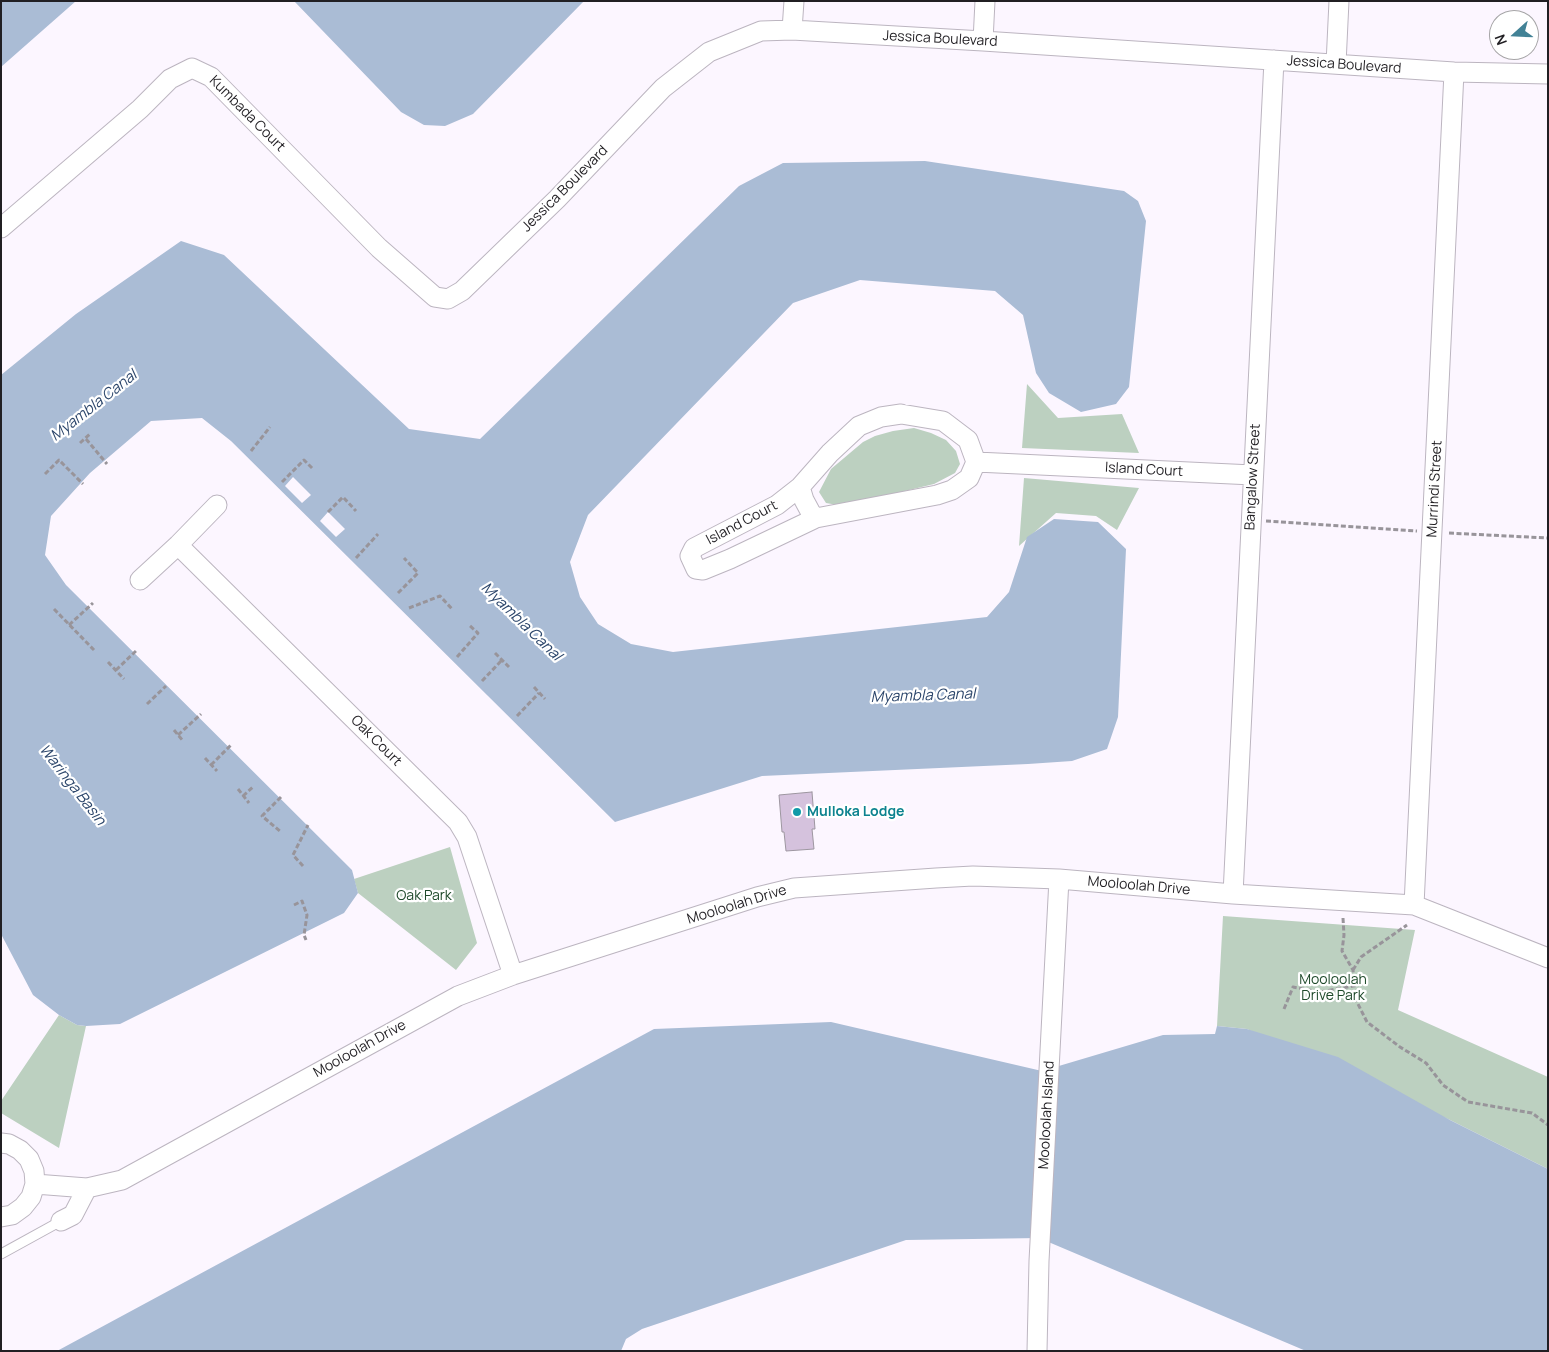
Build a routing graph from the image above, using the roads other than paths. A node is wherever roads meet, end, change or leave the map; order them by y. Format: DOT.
graph roads {
  1 [pos="794,1"];
  2 [pos="985,1"];
  3 [pos="1339,1"];
  4 [pos="792,30"];
  5 [pos="982,41"];
  6 [pos="1274,60"];
  7 [pos="1336,64"];
  8 [pos="1454,72"];
  9 [pos="1548,74"];
  10 [pos="1,228"];
  11 [pos="435,297"];
  12 [pos="976,462"];
  13 [pos="1253,475"];
  14 [pos="800,487"];
  15 [pos="218,506"];
  16 [pos="816,518"];
  17 [pos="178,546"];
  18 [pos="140,580"];
  19 [pos="1059,879"];
  20 [pos="1233,894"];
  21 [pos="1414,905"];
  22 [pos="1548,958"];
  23 [pos="513,975"];
  24 [pos="1,1142"];
  25 [pos="35,1184"];
  26 [pos="86,1188"];
  27 [pos="1,1217"];
  28 [pos="61,1222"];
  29 [pos="1,1254"];
  30 [pos="1037,1351"];
  1 -- 4 [label="street"];
  2 -- 5 [label="street"];
  3 -- 7 [label="street"];
  4 -- 5 [label="street, Jessica Boulevard"];
  4 -- 11 [label="street, Jessica Boulevard"];
  5 -- 6 [label="street, Jessica Boulevard"];
  6 -- 7 [label="street, Jessica Boulevard"];
  6 -- 13 [label="street, Bangalow Street"];
  7 -- 8 [label="street, Jessica Boulevard"];
  8 -- 9 [label="street, Jessica Boulevard"];
  8 -- 21 [label="street, Murrindi Street"];
  10 -- 11 [label="street, Kumbada Court"];
  12 -- 13 [label="street, Island Court"];
  12 -- 14 [label="street, Island Court"];
  12 -- 16 [label="street, Island Court"];
  13 -- 20 [label="street, Bangalow Street"];
  14 -- 16 [label="street"];
  14 -- 16 [label="street, Island Court"];
  15 -- 17 [label="street"];
  17 -- 18 [label="street"];
  17 -- 23 [label="street, Oak Court"];
  19 -- 20 [label="street, Mooloolah Drive"];
  19 -- 23 [label="street, Mooloolah Drive"];
  19 -- 30 [label="street, Mooloolah Island"];
  20 -- 21 [label="street, Mooloolah Drive"];
  21 -- 22 [label="street, Mooloolah Drive"];
  23 -- 26 [label="street, Mooloolah Drive"];
  24 -- 25 [label="street"];
  25 -- 26 [label="street, Mooloolah Drive"];
  25 -- 27 [label="street"];
  26 -- 28 [label="street"];
  28 -- 29 [label="lane"];
}
